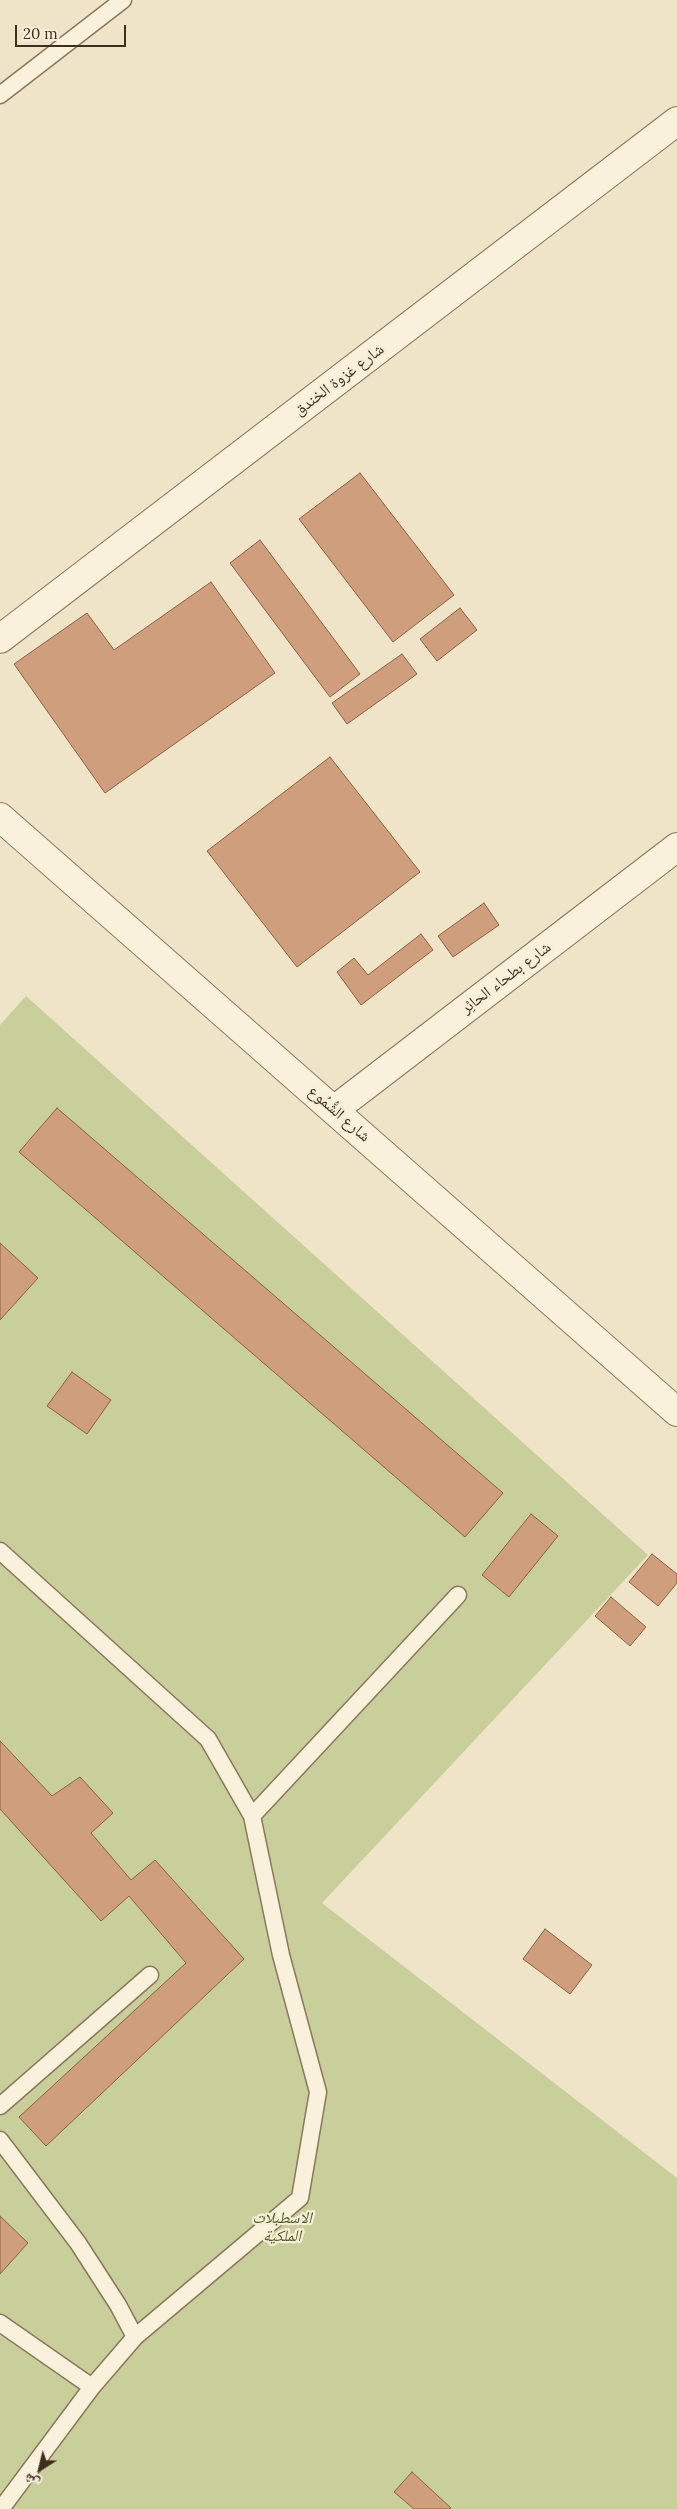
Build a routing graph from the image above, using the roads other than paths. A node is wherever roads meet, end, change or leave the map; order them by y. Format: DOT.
graph roads {
  1 [pos="123,0"];
  2 [pos="0,95"];
  3 [pos="677,121"];
  4 [pos="0,639"];
  5 [pos="0,817"];
  6 [pos="677,847"];
  7 [pos="334,1110"];
  8 [pos="677,1412"];
  9 [pos="0,1551"];
  10 [pos="458,1595"];
  11 [pos="252,1816"];
  12 [pos="150,1975"];
  13 [pos="0,2106"];
  14 [pos="0,2140"];
  15 [pos="0,2323"];
  16 [pos="135,2337"];
  17 [pos="92,2387"];
  18 [pos="1,2509"];
  1 -- 2 [label="lane"];
  3 -- 4 [label="street, شارع غزوة الخندق"];
  5 -- 7 [label="street, شارع الشُّمُوع"];
  6 -- 7 [label="street, شارع بطحاء الحائِر"];
  7 -- 8 [label="street, شارع الشُّمُوع"];
  9 -- 11 [label="lane"];
  10 -- 11 [label="lane"];
  11 -- 16 [label="lane"];
  12 -- 13 [label="lane"];
  14 -- 16 [label="lane"];
  15 -- 17 [label="lane"];
  16 -- 17 [label="lane"];
  17 -- 18 [label="lane"];
}
